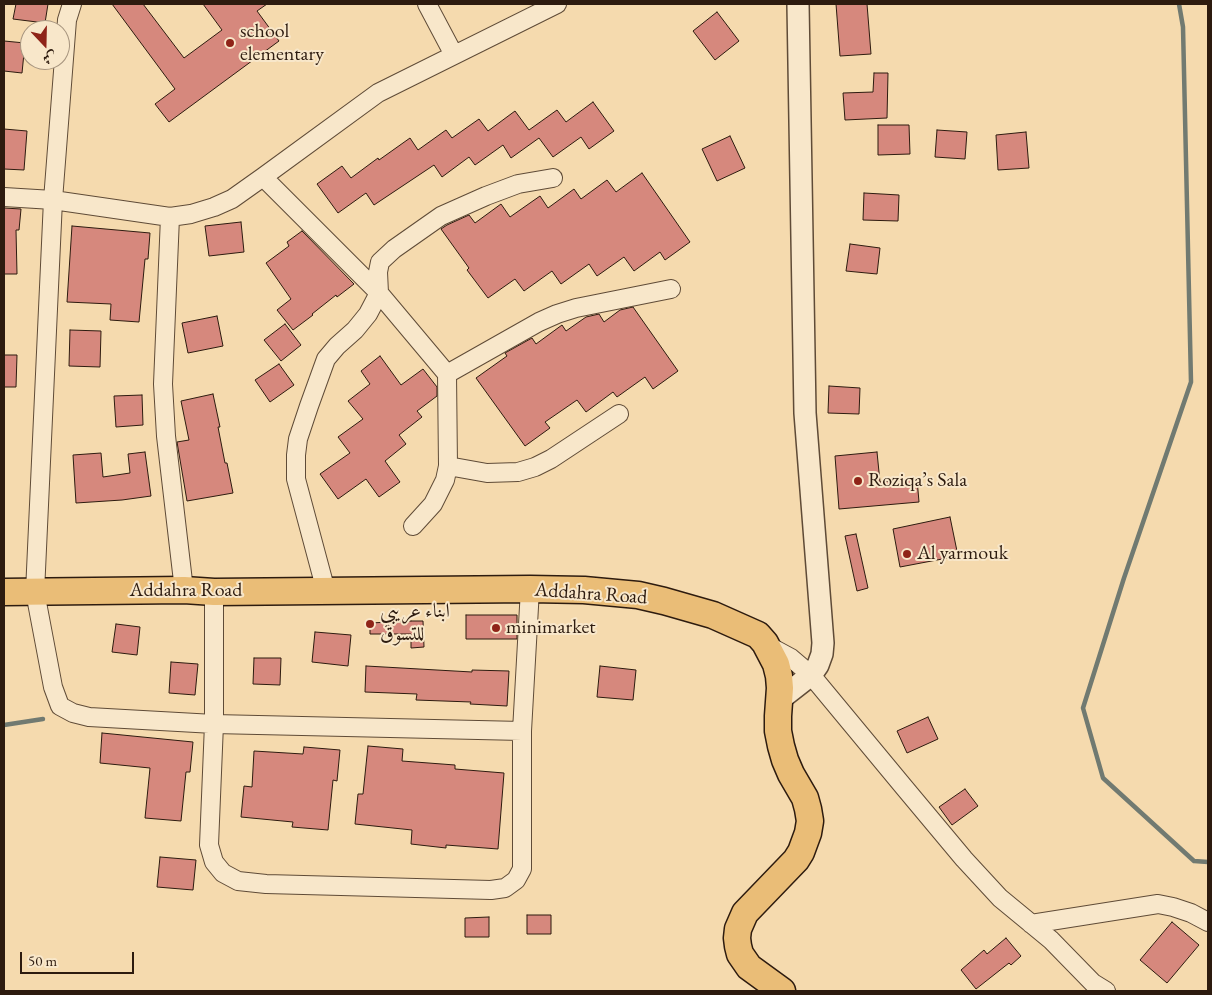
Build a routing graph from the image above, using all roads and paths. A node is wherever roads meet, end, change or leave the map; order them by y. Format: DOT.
graph roads {
  1 [pos="72,4"];
  2 [pos="427,4"];
  3 [pos="557,4"];
  4 [pos="798,4"];
  5 [pos="454,55"];
  6 [pos="263,177"];
  7 [pos="553,178"];
  8 [pos="4,197"];
  9 [pos="53,200"];
  10 [pos="170,217"];
  11 [pos="671,289"];
  12 [pos="379,293"];
  13 [pos="446,374"];
  14 [pos="619,414"];
  15 [pos="448,466"];
  16 [pos="413,526"];
  17 [pos="530,589"];
  18 [pos="184,590"];
  19 [pos="326,591"];
  20 [pos="4,592"];
  21 [pos="34,592"];
  22 [pos="214,592"];
  23 [pos="765,643"];
  24 [pos="811,674"];
  25 [pos="779,700"];
  26 [pos="214,724"];
  27 [pos="522,731"];
  28 [pos="1208,922"];
  29 [pos="1031,924"];
  30 [pos="782,991"];
  31 [pos="1106,991"];
  1 -- 9 [label="street"];
  2 -- 5 [label="street"];
  3 -- 5 [label="street"];
  4 -- 24 [label="street"];
  5 -- 6 [label="street"];
  6 -- 10 [label="street"];
  6 -- 12 [label="street"];
  7 -- 12 [label="street"];
  8 -- 9 [label="street"];
  9 -- 10 [label="street"];
  9 -- 21 [label="street"];
  10 -- 18 [label="street"];
  11 -- 13 [label="street"];
  12 -- 13 [label="street"];
  12 -- 19 [label="street"];
  13 -- 15 [label="street"];
  14 -- 15 [label="street"];
  15 -- 16 [label="street"];
  17 -- 19 [label="main road, Addahra Road"];
  17 -- 23 [label="main road, Addahra Road"];
  17 -- 27 [label="street"];
  18 -- 21 [label="main road, Addahra Road"];
  18 -- 22 [label="main road, Addahra Road"];
  19 -- 22 [label="main road, Addahra Road"];
  20 -- 21 [label="main road, Addahra Road"];
  21 -- 26 [label="street"];
  22 -- 26 [label="street"];
  23 -- 24 [label="street"];
  23 -- 25 [label="main road, Addahra Road"];
  24 -- 25 [label="street"];
  24 -- 29 [label="street"];
  25 -- 30 [label="main road, Addahra Road"];
  26 -- 27 [label="street"];
  26 -- 27 [label="street"];
  28 -- 29 [label="street"];
  29 -- 31 [label="street"];
}
